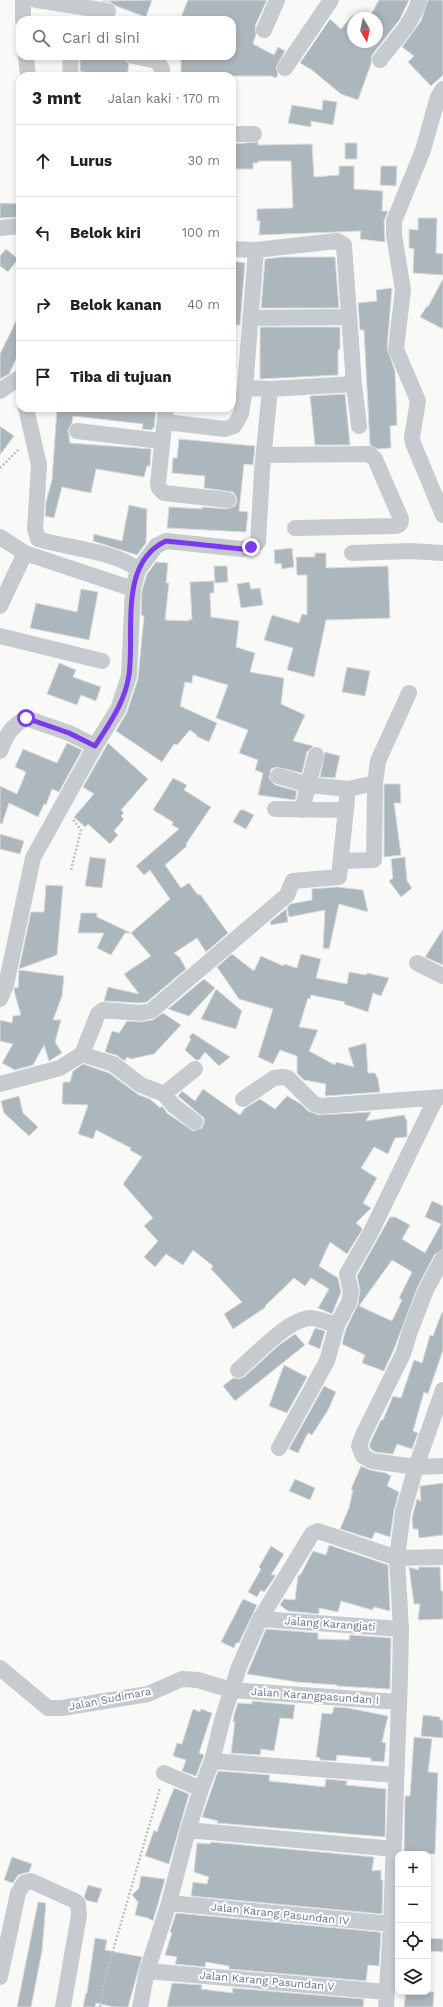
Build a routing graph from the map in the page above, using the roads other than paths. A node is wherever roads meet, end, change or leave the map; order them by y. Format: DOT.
graph roads {
  1 [pos="23,0"];
  2 [pos="36,0"];
  3 [pos="277,0"];
  4 [pos="331,0"];
  5 [pos="419,0"];
  6 [pos="108,11"];
  7 [pos="23,16"];
  8 [pos="264,30"];
  9 [pos="26,60"];
  10 [pos="71,60"];
  11 [pos="152,60"];
  12 [pos="380,60"];
  13 [pos="285,68"];
  14 [pos="28,72"];
  15 [pos="70,72"];
  16 [pos="162,72"];
  17 [pos="443,89"];
  18 [pos="236,134"];
  19 [pos="254,134"];
  20 [pos="16,226"];
  21 [pos="0,228"];
  22 [pos="236,249"];
  23 [pos="256,250"];
  24 [pos="349,317"];
  25 [pos="250,318"];
  26 [pos="16,381"];
  27 [pos="354,384"];
  28 [pos="245,388"];
  29 [pos="270,389"];
  30 [pos="0,391"];
  31 [pos="27,412"];
  32 [pos="166,415"];
  33 [pos="359,426"];
  34 [pos="77,431"];
  35 [pos="161,441"];
  36 [pos="264,455"];
  37 [pos="228,500"];
  38 [pos="443,515"];
  39 [pos="295,528"];
  40 [pos="0,537"];
  41 [pos="25,553"];
  42 [pos="352,553"];
  43 [pos="443,553"];
  44 [pos="138,570"];
  45 [pos="133,588"];
  46 [pos="0,606"];
  47 [pos="0,636"];
  48 [pos="102,661"];
  49 [pos="409,693"];
  50 [pos="95,746"];
  51 [pos="0,751"];
  52 [pos="316,755"];
  53 [pos="278,776"];
  54 [pos="375,783"];
  55 [pos="309,785"];
  56 [pos="348,789"];
  57 [pos="275,809"];
  58 [pos="302,810"];
  59 [pos="346,810"];
  60 [pos="341,861"];
  61 [pos="417,963"];
  62 [pos="443,976"];
  63 [pos="0,999"];
  64 [pos="82,1054"];
  65 [pos="195,1069"];
  66 [pos="0,1084"];
  67 [pos="164,1094"];
  68 [pos="439,1097"];
  69 [pos="243,1099"];
  70 [pos="195,1122"];
  71 [pos="443,1258"];
  72 [pos="337,1325"];
  73 [pos="238,1370"];
  74 [pos="443,1390"];
  75 [pos="279,1448"];
  76 [pos="443,1466"];
  77 [pos="416,1467"];
  78 [pos="443,1557"];
  79 [pos="397,1558"];
  80 [pos="260,1619"];
  81 [pos="401,1629"];
  82 [pos="0,1668"];
  83 [pos="231,1690"];
  84 [pos="399,1702"];
  85 [pos="212,1761"];
  86 [pos="164,1773"];
  87 [pos="396,1775"];
  88 [pos="201,1789"];
  89 [pos="188,1830"];
  90 [pos="394,1849"];
  91 [pos="169,1903"];
  92 [pos="391,1924"];
  93 [pos="147,1971"];
  94 [pos="0,1976"];
  95 [pos="387,1999"];
  96 [pos="63,2007"];
  97 [pos="140,2007"];
  1 -- 7 [label="street"];
  2 -- 6 [label="street"];
  3 -- 8 [label="street"];
  4 -- 13 [label="street"];
  5 -- 12 [label="street"];
  9 -- 14 [label="street"];
  10 -- 15 [label="street"];
  11 -- 16 [label="street"];
  17 -- 38 [label="street"];
  18 -- 19 [label="street"];
  20 -- 21 [label="street"];
  22 -- 23 [label="street"];
  23 -- 24 [label="street"];
  23 -- 25 [label="street"];
  24 -- 25 [label="street"];
  24 -- 27 [label="street"];
  25 -- 28 [label="street"];
  26 -- 30 [label="street"];
  27 -- 29 [label="street"];
  27 -- 33 [label="street"];
  28 -- 29 [label="street"];
  28 -- 32 [label="street"];
  29 -- 36 [label="street"];
  31 -- 44 [label="street"];
  32 -- 35 [label="street"];
  34 -- 35 [label="street"];
  35 -- 37 [label="street"];
  36 -- 39 [label="street"];
  36 -- 44 [label="street"];
  40 -- 41 [label="street"];
  41 -- 45 [label="street"];
  41 -- 46 [label="street"];
  42 -- 43 [label="street"];
  44 -- 45 [label="street"];
  45 -- 50 [label="street"];
  47 -- 48 [label="street"];
  49 -- 54 [label="street"];
  50 -- 51 [label="street"];
  50 -- 63 [label="street"];
  52 -- 55 [label="street"];
  53 -- 55 [label="street"];
  54 -- 56 [label="street"];
  54 -- 60 [label="street"];
  55 -- 56 [label="street"];
  55 -- 58 [label="street"];
  56 -- 59 [label="street"];
  57 -- 58 [label="street"];
  58 -- 59 [label="street"];
  59 -- 60 [label="street"];
  60 -- 64 [label="street"];
  61 -- 62 [label="street"];
  64 -- 66 [label="street"];
  64 -- 67 [label="street"];
  65 -- 67 [label="street"];
  67 -- 70 [label="street"];
  68 -- 69 [label="street"];
  68 -- 72 [label="street"];
  71 -- 77 [label="street"];
  72 -- 73 [label="street"];
  72 -- 75 [label="street"];
  74 -- 77 [label="street"];
  76 -- 77 [label="street"];
  77 -- 79 [label="street"];
  78 -- 79 [label="street"];
  79 -- 80 [label="street"];
  79 -- 81 [label="street"];
  80 -- 81 [label="street, Jalang Karangjati"];
  80 -- 83 [label="street"];
  81 -- 84 [label="street"];
  82 -- 83 [label="street, Jalan Sudimara"];
  83 -- 84 [label="street, Jalan Karangpasundan I"];
  83 -- 85 [label="street"];
  84 -- 87 [label="street"];
  85 -- 87 [label="street"];
  85 -- 88 [label="street"];
  86 -- 88 [label="street"];
  87 -- 90 [label="street"];
  88 -- 89 [label="street"];
  89 -- 90 [label="street"];
  89 -- 91 [label="street"];
  90 -- 92 [label="street"];
  91 -- 92 [label="street, Jalan Karang Pasundan IV"];
  91 -- 93 [label="street"];
  92 -- 95 [label="street"];
  93 -- 95 [label="street, Jalan Karang Pasundan V"];
  93 -- 97 [label="street"];
  94 -- 96 [label="street"];
}
